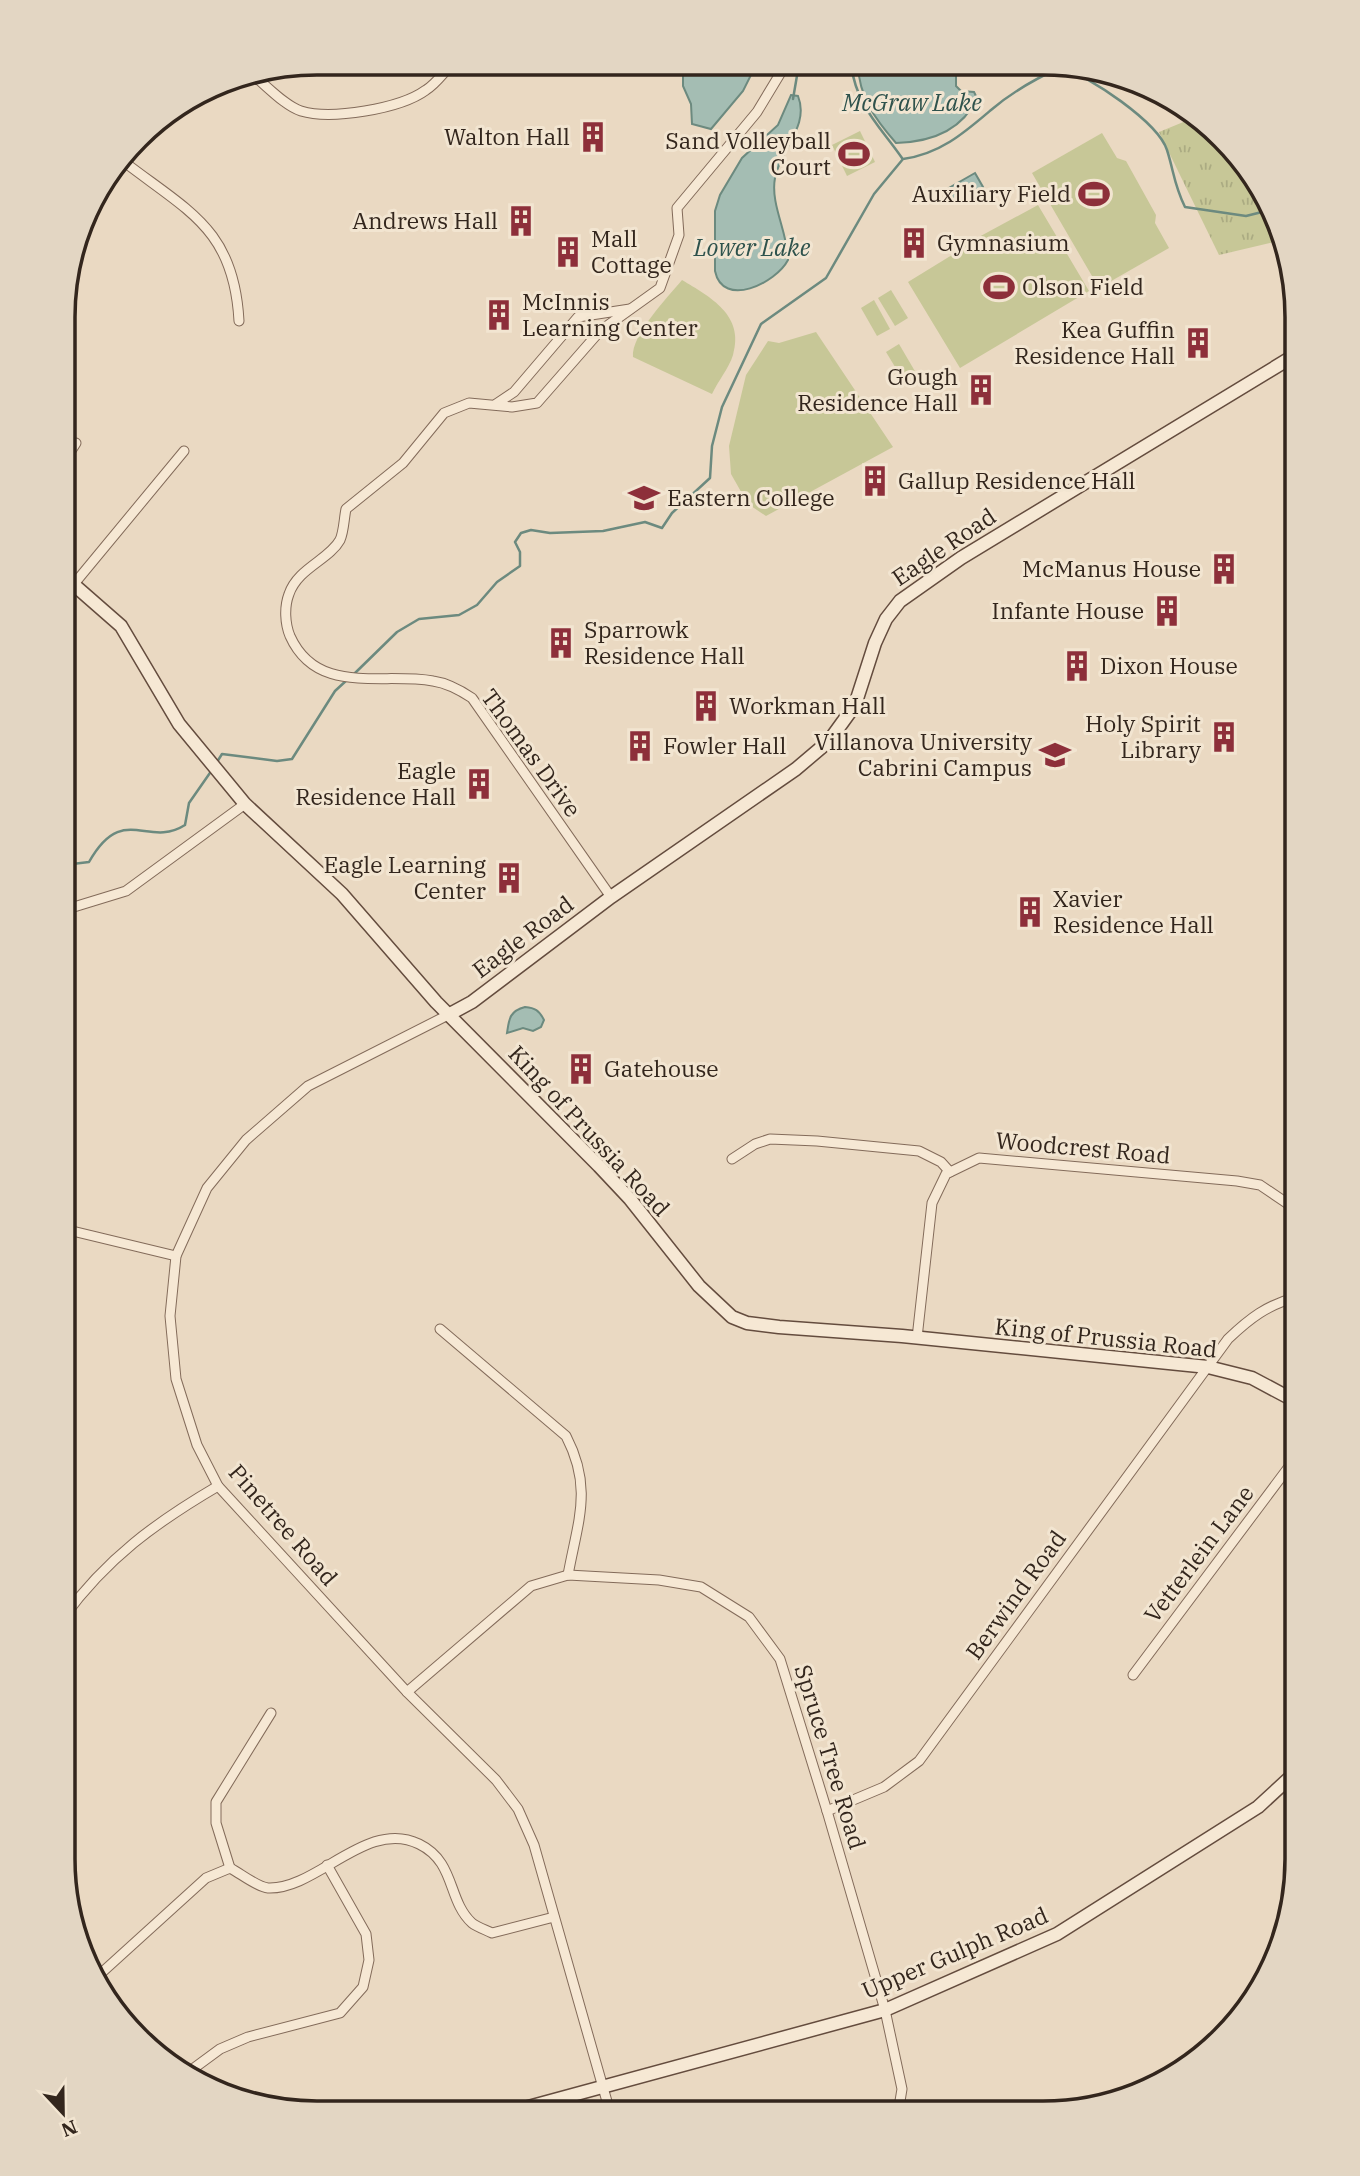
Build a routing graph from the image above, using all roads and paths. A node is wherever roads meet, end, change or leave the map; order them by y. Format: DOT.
graph roads {
  1 [pos="441,75"];
  2 [pos="779,75"];
  3 [pos="262,82"];
  4 [pos="129,166"];
  5 [pos="634,308"];
  6 [pos="239,321"];
  7 [pos="1285,361"];
  8 [pos="496,404"];
  9 [pos="184,451"];
  10 [pos="75,573"];
  11 [pos="75,585"];
  12 [pos="245,804"];
  13 [pos="611,897"];
  14 [pos="75,907"];
  15 [pos="448,1015"];
  16 [pos="732,1159"];
  17 [pos="950,1172"];
  18 [pos="1284,1202"];
  19 [pos="75,1232"];
  20 [pos="176,1256"];
  21 [pos="1284,1300"];
  22 [pos="440,1329"];
  23 [pos="917,1338"];
  24 [pos="1208,1367"];
  25 [pos="1284,1395"];
  26 [pos="1284,1473"];
  27 [pos="218,1486"];
  28 [pos="568,1575"];
  29 [pos="75,1602"];
  30 [pos="1133,1675"];
  31 [pos="407,1692"];
  32 [pos="271,1713"];
  33 [pos="1284,1783"];
  34 [pos="827,1811"];
  35 [pos="327,1865"];
  36 [pos="230,1868"];
  37 [pos="554,1917"];
  38 [pos="103,1970"];
  39 [pos="885,2010"];
  40 [pos="195,2067"];
  41 [pos="601,2084"];
  42 [pos="546,2101"];
  43 [pos="606,2101"];
  44 [pos="900,2101"];
  1 -- 3 [label="street"];
  2 -- 5 [label="street, Thomas Drive"];
  4 -- 6 [label="street"];
  5 -- 8 [label="street"];
  5 -- 8 [label="street, Thomas Drive"];
  7 -- 13 [label="street, Eagle Road"];
  8 -- 13 [label="street, Thomas Drive"];
  9 -- 10 [label="street"];
  11 -- 12 [label="street, King of Prussia Road"];
  12 -- 14 [label="street"];
  12 -- 15 [label="street, King of Prussia Road"];
  13 -- 15 [label="street, Eagle Road"];
  15 -- 20 [label="street, Pinetree Road"];
  15 -- 23 [label="street, King of Prussia Road"];
  16 -- 17 [label="street"];
  17 -- 18 [label="street, Woodcrest Road"];
  17 -- 23 [label="street"];
  19 -- 20 [label="street"];
  20 -- 27 [label="street, Pinetree Road"];
  21 -- 24 [label="street, Berwind Road"];
  22 -- 28 [label="street"];
  23 -- 24 [label="street, King of Prussia Road"];
  24 -- 25 [label="street, King of Prussia Road"];
  24 -- 34 [label="street, Berwind Road"];
  26 -- 30 [label="street, Vetterlein Lane"];
  27 -- 29 [label="street"];
  27 -- 31 [label="street, Pinetree Road"];
  28 -- 31 [label="street, Spruce Tree Road"];
  28 -- 34 [label="street, Spruce Tree Road"];
  31 -- 37 [label="street, Pinetree Road"];
  32 -- 36 [label="street"];
  33 -- 39 [label="street, Upper Gulph Road"];
  34 -- 39 [label="street, Spruce Tree Road"];
  35 -- 36 [label="street"];
  35 -- 37 [label="street"];
  35 -- 40 [label="street"];
  36 -- 38 [label="street"];
  37 -- 41 [label="street, Pinetree Road"];
  39 -- 41 [label="street, Upper Gulph Road"];
  39 -- 44 [label="street, Spruce Tree Road"];
  41 -- 42 [label="street, Upper Gulph Road"];
  41 -- 43 [label="street, Pinetree Road"];
}
